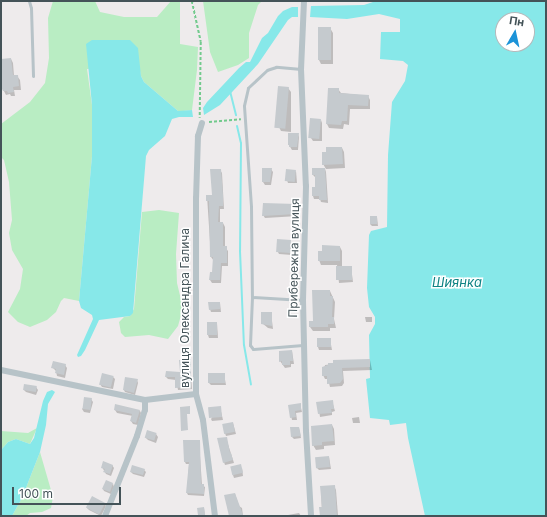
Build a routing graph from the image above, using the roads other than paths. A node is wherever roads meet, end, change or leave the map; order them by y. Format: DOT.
graph roads {
  1 [pos="29,1"];
  2 [pos="304,1"];
  3 [pos="301,69"];
  4 [pos="33,76"];
  5 [pos="202,123"];
  6 [pos="252,297"];
  7 [pos="303,300"];
  8 [pos="304,344"];
  9 [pos="1,370"];
  10 [pos="196,394"];
  11 [pos="145,400"];
  12 [pos="105,516"];
  13 [pos="215,516"];
  14 [pos="311,516"];
  1 -- 4 [label="lane"];
  2 -- 3 [label="street, Прибережна вулиця"];
  3 -- 6 [label="lane"];
  3 -- 7 [label="street, Прибережна вулиця"];
  5 -- 10 [label="street, вулиця Олександра Галича"];
  6 -- 7 [label="lane"];
  6 -- 8 [label="lane"];
  7 -- 8 [label="street, Прибережна вулиця"];
  8 -- 14 [label="street, Прибережна вулиця"];
  9 -- 11 [label="street"];
  10 -- 11 [label="street"];
  10 -- 13 [label="street, вулиця Олександра Галича"];
  11 -- 12 [label="street"];
}
